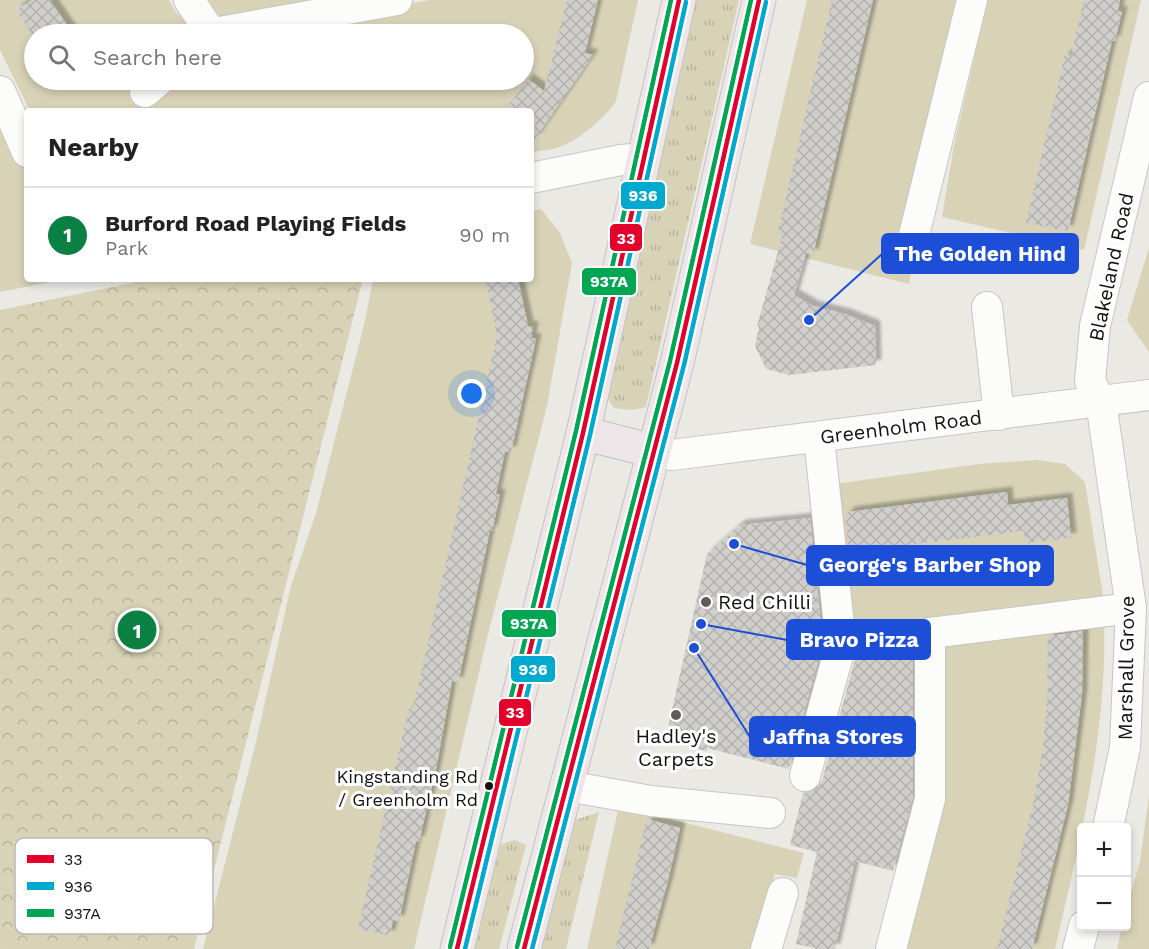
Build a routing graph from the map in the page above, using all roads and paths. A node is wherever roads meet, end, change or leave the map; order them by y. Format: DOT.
graph roads {
  1 [pos="189,0"];
  2 [pos="397,0"];
  3 [pos="679,0"];
  4 [pos="759,0"];
  5 [pos="972,0"];
  6 [pos="204,24"];
  7 [pos="265,24"];
  8 [pos="0,91"];
  9 [pos="1149,97"];
  10 [pos="24,145"];
  11 [pos="645,158"];
  12 [pos="534,177"];
  13 [pos="911,247"];
  14 [pos="987,307"];
  15 [pos="1149,394"];
  16 [pos="1101,402"];
  17 [pos="999,415"];
  18 [pos="583,433"];
  19 [pos="819,438"];
  20 [pos="653,451"];
  21 [pos="1131,608"];
  22 [pos="805,776"];
  23 [pos="567,786"];
  24 [pos="770,813"];
  25 [pos="1109,823"];
  26 [pos="783,893"];
  27 [pos="1083,931"];
  28 [pos="457,949"];
  29 [pos="524,949"];
  30 [pos="766,949"];
  31 [pos="891,949"];
  32 [pos="1078,949"];
  1 -- 6 [label="street"];
  2 -- 7 [label="street"];
  3 -- 11 [label="main road"];
  4 -- 20 [label="main road"];
  5 -- 13 [label="street"];
  8 -- 10 [label="street"];
  9 -- 16 [label="street, Blakeland Road"];
  11 -- 12 [label="street"];
  11 -- 18 [label="main road"];
  14 -- 17 [label="street"];
  15 -- 16 [label="street, Greenholm Road"];
  16 -- 17 [label="street, Greenholm Road"];
  16 -- 21 [label="street, Marshall Grove"];
  17 -- 19 [label="street, Greenholm Road"];
  18 -- 20 [label="main road"];
  18 -- 28 [label="main road"];
  19 -- 20 [label="street, Greenholm Road"];
  19 -- 22 [label="street"];
  20 -- 23 [label="main road"];
  21 -- 25 [label="street, Marshall Grove"];
  21 -- 31 [label="street"];
  23 -- 24 [label="street"];
  23 -- 29 [label="main road"];
  26 -- 30 [label="street"];
  27 -- 32 [label="street"];
}
